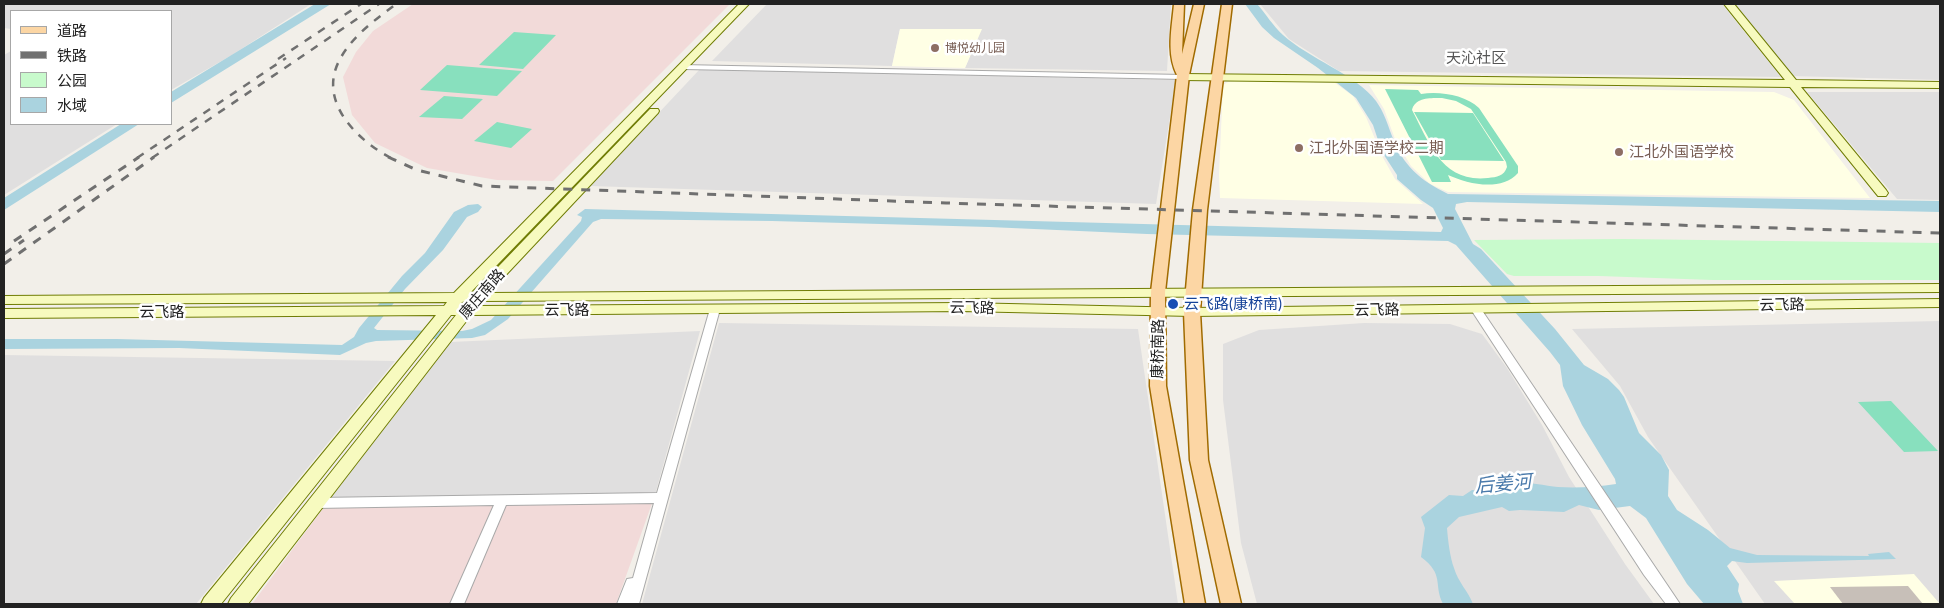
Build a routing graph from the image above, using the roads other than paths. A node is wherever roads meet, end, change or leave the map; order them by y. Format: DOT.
graph roads {
  1 [pos="744,4"];
  2 [pos="752,4"];
  3 [pos="1179,4"];
  4 [pos="1199,4"];
  5 [pos="1227,4"];
  6 [pos="1729,4"];
  7 [pos="690,67"];
  8 [pos="1183,76"];
  9 [pos="1217,77"];
  10 [pos="1793,83"];
  11 [pos="1940,85"];
  12 [pos="1882,193"];
  13 [pos="1940,288"];
  14 [pos="1158,292"];
  15 [pos="1194,292"];
  16 [pos="459,296"];
  17 [pos="478,296"];
  18 [pos="400,297"];
  19 [pos="4,300"];
  20 [pos="521,303"];
  21 [pos="1940,303"];
  22 [pos="1482,308"];
  23 [pos="715,309"];
  24 [pos="467,310"];
  25 [pos="447,311"];
  26 [pos="1159,312"];
  27 [pos="1192,312"];
  28 [pos="4,313"];
  29 [pos="437,336"];
  30 [pos="662,498"];
  31 [pos="502,500"];
  32 [pos="316,504"];
  33 [pos="654,526"];
  34 [pos="210,604"];
  35 [pos="237,604"];
  36 [pos="456,604"];
  37 [pos="624,604"];
  38 [pos="632,604"];
  39 [pos="1194,604"];
  40 [pos="1231,604"];
  41 [pos="1673,604"];
  1 -- 7 [label="main road, 康庄南路"];
  2 -- 7 [label="main road, 康庄南路"];
  3 -- 8 [label="main road"];
  4 -- 8 [label="main road, 康桥南路"];
  5 -- 9 [label="main road"];
  6 -- 10 [label="main road"];
  7 -- 8 [label="street"];
  7 -- 16 [label="main road, 康庄南路"];
  7 -- 17 [label="main road, 康庄南路"];
  8 -- 9 [label="main road"];
  8 -- 14 [label="main road, 康桥南路"];
  9 -- 10 [label="main road"];
  9 -- 15 [label="main road"];
  10 -- 11 [label="main road"];
  10 -- 12 [label="main road"];
  13 -- 15 [label="main road, 云飞路"];
  14 -- 15 [label="main road, 云飞路"];
  14 -- 20 [label="main road, 云飞路"];
  14 -- 26 [label="main road, 康桥南路"];
  15 -- 27 [label="main road"];
  16 -- 17 [label="main road, 云飞路"];
  16 -- 18 [label="main road, 云飞路"];
  16 -- 25 [label="main road, 康庄南路"];
  17 -- 20 [label="main road, 云飞路"];
  17 -- 24 [label="main road, 康庄南路"];
  18 -- 19 [label="main road, 云飞路"];
  20 -- 23 [label="main road, 云飞路"];
  20 -- 24 [label="main road, 云飞路"];
  21 -- 22 [label="main road, 云飞路"];
  22 -- 27 [label="main road, 云飞路"];
  22 -- 41 [label="street"];
  23 -- 26 [label="main road, 云飞路"];
  23 -- 30 [label="street"];
  24 -- 25 [label="main road, 云飞路"];
  24 -- 29 [label="main road, 康庄南路"];
  25 -- 28 [label="main road, 云飞路"];
  25 -- 29 [label="main road, 康庄南路"];
  26 -- 27 [label="main road, 云飞路"];
  26 -- 39 [label="main road, 康桥南路"];
  27 -- 40 [label="main road"];
  29 -- 32 [label="main road, 康庄南路"];
  29 -- 34 [label="main road"];
  30 -- 31 [label="street"];
  30 -- 33 [label="street"];
  31 -- 32 [label="street"];
  31 -- 36 [label="street"];
  32 -- 35 [label="main road, 康庄南路"];
  33 -- 37 [label="street"];
  33 -- 38 [label="street"];
}
